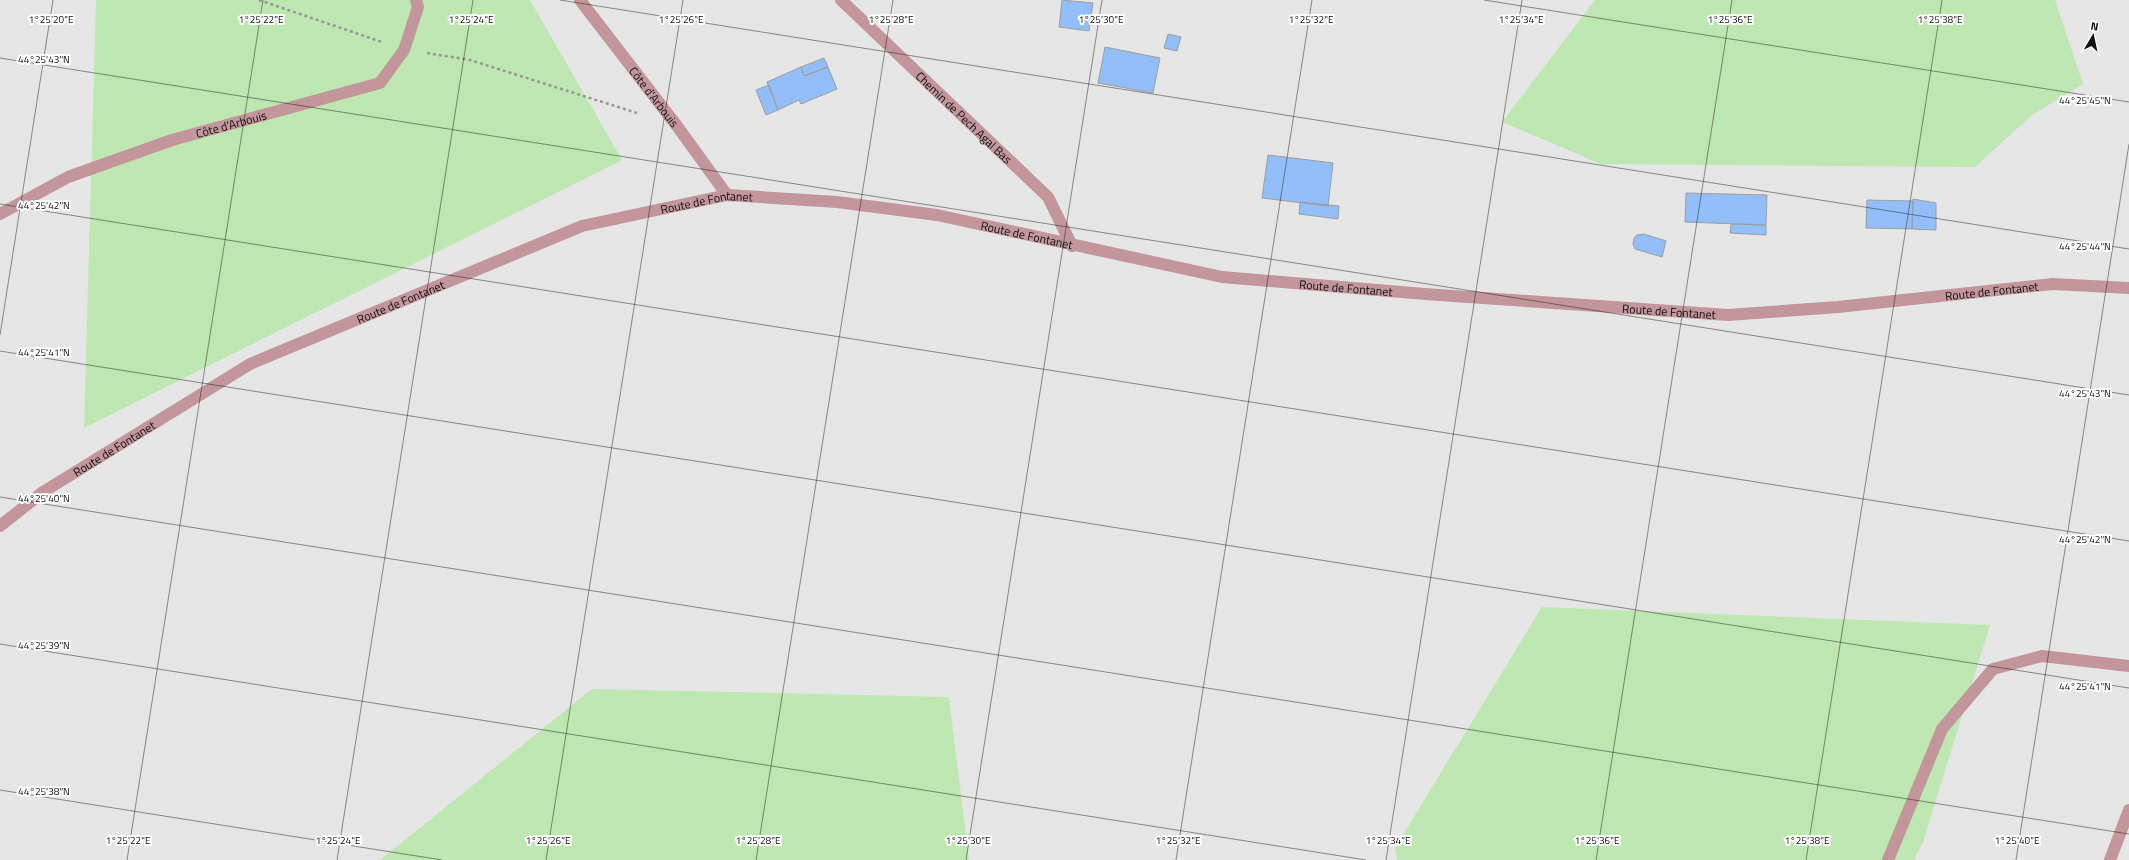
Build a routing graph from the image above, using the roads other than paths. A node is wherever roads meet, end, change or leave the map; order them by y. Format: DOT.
graph roads {
  1 [pos="416,0"];
  2 [pos="580,0"];
  3 [pos="841,0"];
  4 [pos="727,195"];
  5 [pos="0,214"];
  6 [pos="1072,246"];
  7 [pos="2129,288"];
  8 [pos="0,526"];
  9 [pos="2129,666"];
  10 [pos="2129,810"];
  11 [pos="1888,860"];
  12 [pos="2110,860"];
  1 -- 5 [label="street, Côte d'Arbouis"];
  2 -- 4 [label="street, Côte d'Arbouis"];
  3 -- 6 [label="street, Chemin de Pech Agal Bas"];
  4 -- 6 [label="street, Route de Fontanet"];
  4 -- 8 [label="street, Route de Fontanet"];
  6 -- 7 [label="street, Route de Fontanet"];
  9 -- 11 [label="street"];
  10 -- 12 [label="street"];
}
